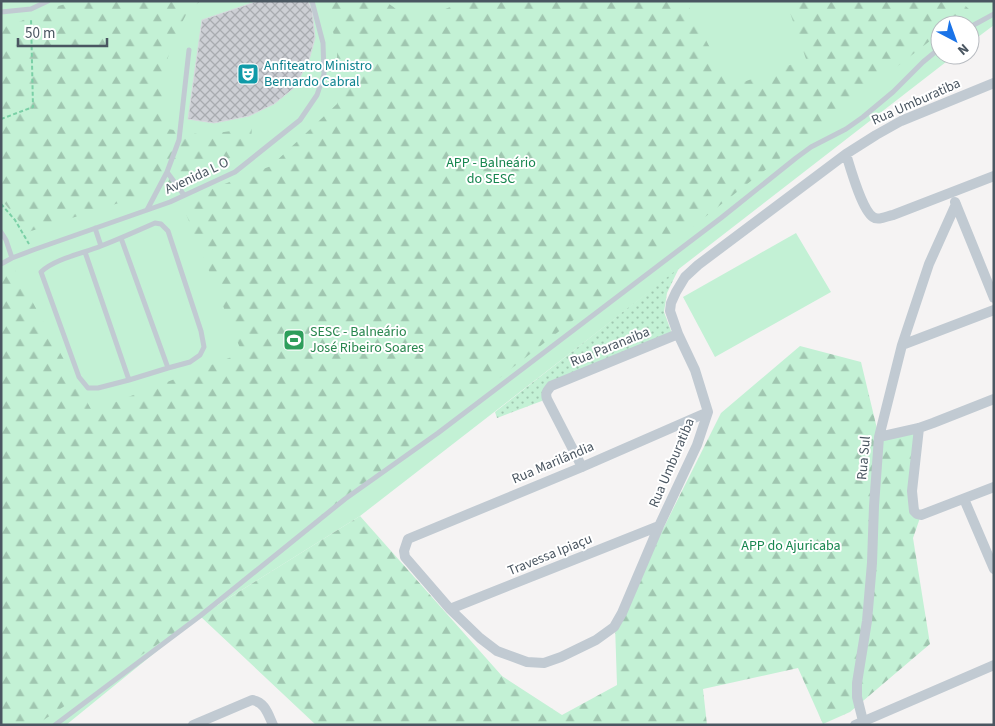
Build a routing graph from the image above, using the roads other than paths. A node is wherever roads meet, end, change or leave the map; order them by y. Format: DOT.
graph roads {
  1 [pos="48,1"];
  2 [pos="312,1"];
  3 [pos="1,12"];
  4 [pos="994,14"];
  5 [pos="980,22"];
  6 [pos="189,50"];
  7 [pos="930,56"];
  8 [pos="994,83"];
  9 [pos="846,154"];
  10 [pos="167,172"];
  11 [pos="994,176"];
  12 [pos="951,192"];
  13 [pos="184,196"];
  14 [pos="956,204"];
  15 [pos="146,210"];
  16 [pos="95,228"];
  17 [pos="1,232"];
  18 [pos="121,238"];
  19 [pos="101,246"];
  20 [pos="85,252"];
  21 [pos="12,258"];
  22 [pos="1,264"];
  23 [pos="994,298"];
  24 [pos="994,310"];
  25 [pos="678,334"];
  26 [pos="902,345"];
  27 [pos="168,368"];
  28 [pos="129,380"];
  29 [pos="994,399"];
  30 [pos="708,412"];
  31 [pos="919,428"];
  32 [pos="879,437"];
  33 [pos="582,467"];
  34 [pos="994,487"];
  35 [pos="964,499"];
  36 [pos="659,526"];
  37 [pos="408,539"];
  38 [pos="989,545"];
  39 [pos="994,569"];
  40 [pos="450,609"];
  41 [pos="994,665"];
  42 [pos="860,724"];
  43 [pos="55,725"];
  44 [pos="193,725"];
  45 [pos="273,725"];
  1 -- 3 [label="lane"];
  2 -- 13 [label="lane, Avenida L O"];
  4 -- 5 [label="lane"];
  6 -- 10 [label="lane"];
  7 -- 43 [label="lane"];
  8 -- 9 [label="street, Rua Umburatiba"];
  9 -- 12 [label="street"];
  9 -- 25 [label="street, Rua Umburatiba"];
  10 -- 13 [label="lane"];
  10 -- 15 [label="lane"];
  11 -- 12 [label="street"];
  12 -- 14 [label="street"];
  13 -- 15 [label="lane, Avenida L O"];
  14 -- 23 [label="street"];
  14 -- 26 [label="street, Rua Sul"];
  15 -- 16 [label="lane, Avenida L O"];
  16 -- 19 [label="lane"];
  16 -- 21 [label="lane, Avenida L O"];
  17 -- 21 [label="lane"];
  18 -- 19 [label="lane"];
  18 -- 27 [label="lane"];
  18 -- 27 [label="lane"];
  19 -- 20 [label="lane"];
  20 -- 28 [label="lane"];
  20 -- 28 [label="lane"];
  21 -- 22 [label="lane, Avenida L O"];
  24 -- 26 [label="street"];
  25 -- 30 [label="street, Rua Umburatiba"];
  25 -- 33 [label="street, Rua Paranaiba"];
  26 -- 32 [label="street, Rua Sul"];
  27 -- 28 [label="lane"];
  29 -- 31 [label="street"];
  30 -- 33 [label="street, Rua Marilândia"];
  30 -- 36 [label="street, Rua Umburatiba"];
  31 -- 32 [label="street"];
  31 -- 35 [label="street"];
  32 -- 42 [label="street, Rua Sul"];
  33 -- 37 [label="street, Rua Marilândia"];
  34 -- 35 [label="street"];
  35 -- 38 [label="street"];
  36 -- 40 [label="street, Travessa Ipiaçu"];
  36 -- 40 [label="street, Rua Umburatiba"];
  37 -- 40 [label="street, Rua Umburatiba"];
  38 -- 39 [label="street"];
  41 -- 42 [label="street"];
  44 -- 45 [label="street"];
}
